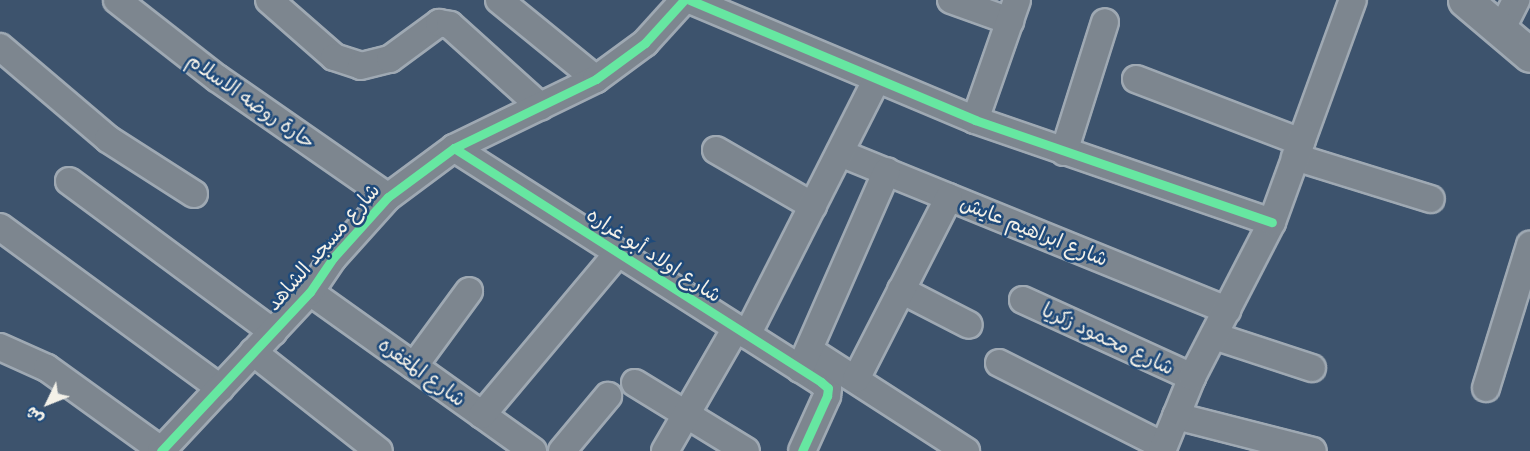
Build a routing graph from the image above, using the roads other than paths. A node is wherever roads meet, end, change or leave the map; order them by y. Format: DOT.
graph roads {
  1 [pos="117,0"];
  2 [pos="268,0"];
  3 [pos="499,0"];
  4 [pos="951,0"];
  5 [pos="1353,0"];
  6 [pos="1465,0"];
  7 [pos="1516,0"];
  8 [pos="679,2"];
  9 [pos="1014,10"];
  10 [pos="1105,22"];
  11 [pos="1501,30"];
  12 [pos="0,47"];
  13 [pos="1530,55"];
  14 [pos="596,79"];
  15 [pos="1136,79"];
  16 [pos="876,81"];
  17 [pos="541,108"];
  18 [pos="975,120"];
  19 [pos="454,148"];
  20 [pos="1298,149"];
  21 [pos="716,150"];
  22 [pos="1064,152"];
  23 [pos="840,153"];
  24 [pos="887,171"];
  25 [pos="69,181"];
  26 [pos="194,194"];
  27 [pos="388,197"];
  28 [pos="949,197"];
  29 [pos="1431,199"];
  30 [pos="813,206"];
  31 [pos="1272,222"];
  32 [pos="0,227"];
  33 [pos="1530,245"];
  34 [pos="618,253"];
  35 [pos="469,291"];
  36 [pos="901,291"];
  37 [pos="310,292"];
  38 [pos="1023,300"];
  39 [pos="1227,310"];
  40 [pos="969,325"];
  41 [pos="273,332"];
  42 [pos="742,332"];
  43 [pos="1214,336"];
  44 [pos="0,347"];
  45 [pos="253,352"];
  46 [pos="804,359"];
  47 [pos="999,363"];
  48 [pos="414,366"];
  49 [pos="1312,368"];
  50 [pos="1192,377"];
  51 [pos="856,379"];
  52 [pos="635,383"];
  53 [pos="220,388"];
  54 [pos="1486,388"];
  55 [pos="608,396"];
  56 [pos="686,414"];
  57 [pos="482,415"];
  58 [pos="1176,416"];
  59 [pos="1162,449"];
  60 [pos="162,451"];
  61 [pos="379,451"];
  62 [pos="533,451"];
  63 [pos="562,451"];
  64 [pos="665,451"];
  65 [pos="746,451"];
  66 [pos="802,451"];
  67 [pos="966,451"];
  68 [pos="1313,451"];
  1 -- 27 [label="street, حارة روضه الاسلام"];
  2 -- 17 [label="street"];
  3 -- 14 [label="street"];
  4 -- 9 [label="street"];
  5 -- 20 [label="street"];
  6 -- 11 [label="street"];
  7 -- 11 [label="street"];
  8 -- 14 [label="street, شارع مسجد الشاهد"];
  8 -- 16 [label="street"];
  9 -- 18 [label="street"];
  10 -- 22 [label="street"];
  11 -- 13 [label="street"];
  12 -- 26 [label="street"];
  14 -- 17 [label="street, شارع مسجد الشاهد"];
  15 -- 20 [label="street"];
  16 -- 18 [label="street"];
  16 -- 23 [label="street"];
  17 -- 19 [label="street, شارع مسجد الشاهد"];
  18 -- 22 [label="street"];
  19 -- 27 [label="street, شارع مسجد الشاهد"];
  19 -- 34 [label="street, شارع اولاد أبو غراره"];
  20 -- 29 [label="street"];
  20 -- 31 [label="street"];
  21 -- 30 [label="street"];
  22 -- 31 [label="street"];
  23 -- 24 [label="street, شارع ابراهيم عايش"];
  23 -- 30 [label="street"];
  24 -- 28 [label="street, شارع ابراهيم عايش"];
  24 -- 46 [label="street"];
  25 -- 41 [label="street"];
  27 -- 37 [label="street, شارع مسجد الشاهد"];
  28 -- 36 [label="street"];
  28 -- 39 [label="street, شارع ابراهيم عايش"];
  30 -- 42 [label="street"];
  31 -- 39 [label="street"];
  32 -- 53 [label="street"];
  33 -- 54 [label="street"];
  34 -- 42 [label="street, شارع اولاد أبو غراره"];
  34 -- 57 [label="street"];
  35 -- 48 [label="street"];
  36 -- 40 [label="street"];
  36 -- 51 [label="street"];
  37 -- 41 [label="street, شارع مسجد الشاهد"];
  37 -- 48 [label="street, شارع المغفره"];
  38 -- 50 [label="street, شارع محمود زكريا"];
  39 -- 43 [label="street"];
  41 -- 45 [label="street, شارع مسجد الشاهد"];
  42 -- 46 [label="street, شارع اولاد أبو غراره"];
  42 -- 56 [label="street"];
  43 -- 49 [label="street"];
  43 -- 50 [label="street"];
  44 -- 60 [label="street"];
  45 -- 53 [label="street, شارع مسجد الشاهد"];
  45 -- 61 [label="street"];
  46 -- 51 [label="street"];
  46 -- 66 [label="street, شارع اولاد أبو غراره"];
  47 -- 59 [label="street"];
  48 -- 57 [label="street, شارع المغفره"];
  50 -- 58 [label="street"];
  51 -- 67 [label="street"];
  52 -- 56 [label="street"];
  53 -- 60 [label="street, شارع مسجد الشاهد"];
  55 -- 63 [label="street"];
  56 -- 64 [label="street"];
  56 -- 65 [label="street"];
  57 -- 62 [label="street, شارع المغفره"];
  58 -- 59 [label="street"];
  58 -- 68 [label="street"];
}
